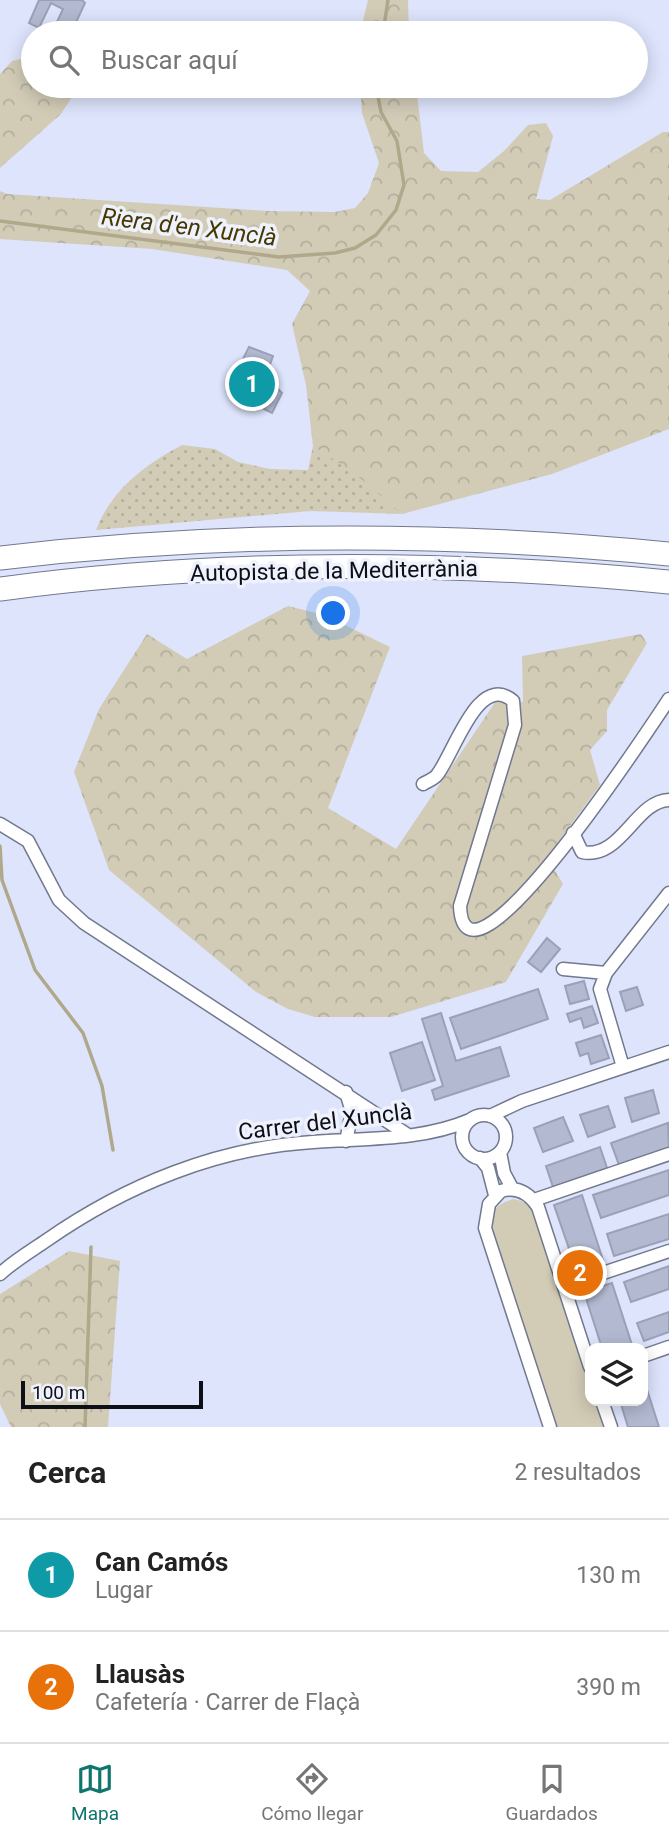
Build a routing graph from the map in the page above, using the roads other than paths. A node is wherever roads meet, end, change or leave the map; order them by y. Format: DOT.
graph roads {
  1 [pos="669,554"];
  2 [pos="0,558"];
  3 [pos="669,582"];
  4 [pos="0,589"];
  5 [pos="669,699"];
  6 [pos="423,784"];
  7 [pos="669,800"];
  8 [pos="0,824"];
  9 [pos="573,833"];
  10 [pos="669,893"];
  11 [pos="563,969"];
  12 [pos="606,973"];
  13 [pos="669,1052"];
  14 [pos="623,1067"];
  15 [pos="346,1092"];
  16 [pos="522,1101"];
  17 [pos="490,1116"];
  18 [pos="470,1120"];
  19 [pos="435,1129"];
  20 [pos="506,1134"];
  21 [pos="408,1135"];
  22 [pos="346,1141"];
  23 [pos="464,1146"];
  24 [pos="500,1152"];
  25 [pos="669,1154"];
  26 [pos="480,1158"];
  27 [pos="512,1188"];
  28 [pos="495,1195"];
  29 [pos="534,1200"];
  30 [pos="669,1251"];
  31 [pos="0,1274"];
  32 [pos="564,1286"];
  33 [pos="669,1347"];
  34 [pos="585,1351"];
  35 [pos="648,1354"];
  36 [pos="604,1406"];
  37 [pos="550,1427"];
  38 [pos="611,1427"];
  1 -- 2 [label="highway, Autopista de la Mediterrània"];
  3 -- 4 [label="highway, Autopista de la Mediterrània"];
  5 -- 9 [label="street"];
  6 -- 9 [label="street"];
  7 -- 9 [label="street"];
  8 -- 15 [label="street"];
  10 -- 12 [label="street"];
  11 -- 12 [label="street"];
  12 -- 14 [label="street"];
  13 -- 14 [label="street"];
  14 -- 16 [label="street"];
  15 -- 21 [label="street"];
  15 -- 22 [label="street"];
  16 -- 17 [label="street"];
  16 -- 20 [label="street"];
  17 -- 18 [label="street"];
  17 -- 20 [label="street"];
  18 -- 19 [label="street, Carrer del Xunclà"];
  18 -- 23 [label="street"];
  19 -- 21 [label="street, Carrer del Xunclà"];
  19 -- 23 [label="street, Carrer del Xunclà"];
  20 -- 24 [label="street"];
  21 -- 22 [label="street, Carrer del Xunclà"];
  22 -- 31 [label="street, Carrer del Xunclà"];
  23 -- 26 [label="street"];
  24 -- 26 [label="street"];
  24 -- 27 [label="street"];
  25 -- 29 [label="street"];
  26 -- 28 [label="street"];
  27 -- 28 [label="street"];
  27 -- 29 [label="street"];
  28 -- 37 [label="street"];
  29 -- 32 [label="street"];
  30 -- 32 [label="street"];
  32 -- 34 [label="street"];
  33 -- 35 [label="street"];
  36 -- 38 [label="street"];
}
